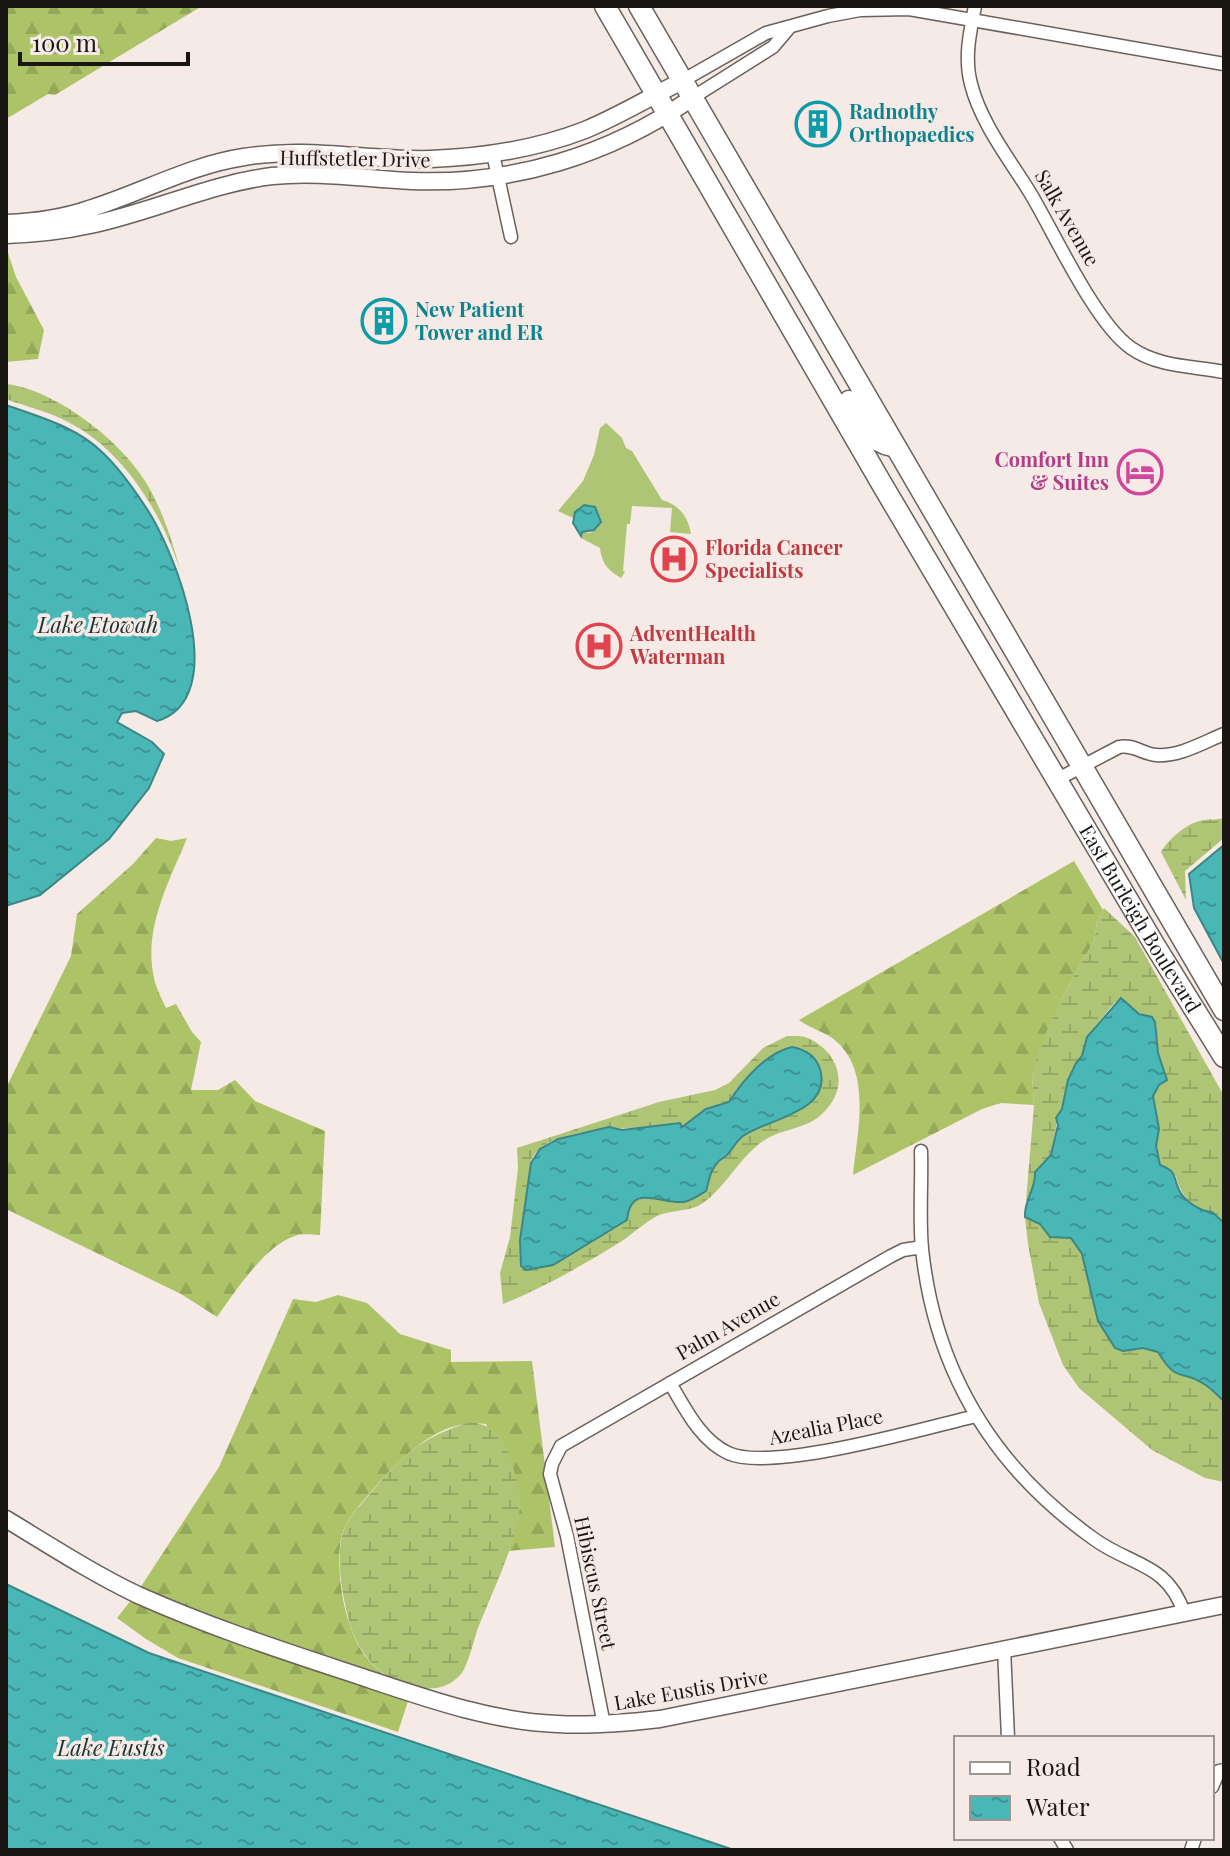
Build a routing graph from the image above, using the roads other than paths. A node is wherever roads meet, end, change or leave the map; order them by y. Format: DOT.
graph roads {
  1 [pos="605,6"];
  2 [pos="639,6"];
  3 [pos="975,6"];
  4 [pos="972,20"];
  5 [pos="789,28"];
  6 [pos="1224,64"];
  7 [pos="687,89"];
  8 [pos="656,94"];
  9 [pos="668,115"];
  10 [pos="493,154"];
  11 [pos="497,176"];
  12 [pos="6,223"];
  13 [pos="6,235"];
  14 [pos="511,237"];
  15 [pos="769,290"];
  16 [pos="1224,372"];
  17 [pos="893,446"];
  18 [pos="1224,734"];
  19 [pos="1084,765"];
  20 [pos="1058,779"];
  21 [pos="1224,1010"];
  22 [pos="1224,1057"];
  23 [pos="921,1151"];
  24 [pos="922,1247"];
  25 [pos="670,1383"];
  26 [pos="976,1416"];
  27 [pos="559,1450"];
  28 [pos="6,1519"];
  29 [pos="1224,1605"];
  30 [pos="1184,1613"];
  31 [pos="1004,1649"];
  32 [pos="604,1725"];
  33 [pos="1008,1736"];
  1 -- 8 [label="main road, East Burleigh Boulevard"];
  2 -- 7 [label="main road, East Burleigh Boulevard"];
  3 -- 4 [label="street, Salk Avenue"];
  4 -- 5 [label="street"];
  4 -- 6 [label="street"];
  4 -- 16 [label="street, Salk Avenue"];
  5 -- 7 [label="street"];
  5 -- 7 [label="street"];
  7 -- 8 [label="street, Huffstetler Drive"];
  7 -- 9 [label="street, Huffstetler Drive"];
  7 -- 17 [label="main road, East Burleigh Boulevard"];
  8 -- 9 [label="main road, East Burleigh Boulevard"];
  8 -- 10 [label="street, Huffstetler Drive"];
  9 -- 11 [label="street, Huffstetler Drive"];
  9 -- 15 [label="main road, East Burleigh Boulevard"];
  10 -- 11 [label="street"];
  10 -- 12 [label="street, Huffstetler Drive"];
  11 -- 13 [label="street, Huffstetler Drive"];
  11 -- 14 [label="street"];
  15 -- 17 [label="main road"];
  15 -- 20 [label="main road, East Burleigh Boulevard"];
  17 -- 19 [label="main road, East Burleigh Boulevard"];
  18 -- 19 [label="street"];
  19 -- 20 [label="street"];
  19 -- 21 [label="main road, East Burleigh Boulevard"];
  20 -- 22 [label="main road, East Burleigh Boulevard"];
  23 -- 24 [label="street"];
  24 -- 25 [label="street, Palm Avenue"];
  24 -- 26 [label="street"];
  25 -- 26 [label="street, Azealia Place"];
  25 -- 27 [label="street, Palm Avenue"];
  26 -- 30 [label="street"];
  27 -- 32 [label="street, Hibiscus Street"];
  28 -- 32 [label="street, Lake Eustis Drive"];
  29 -- 30 [label="street, Lake Eustis Drive"];
  30 -- 31 [label="street, Lake Eustis Drive"];
  31 -- 32 [label="street, Lake Eustis Drive"];
  31 -- 33 [label="street"];
}
